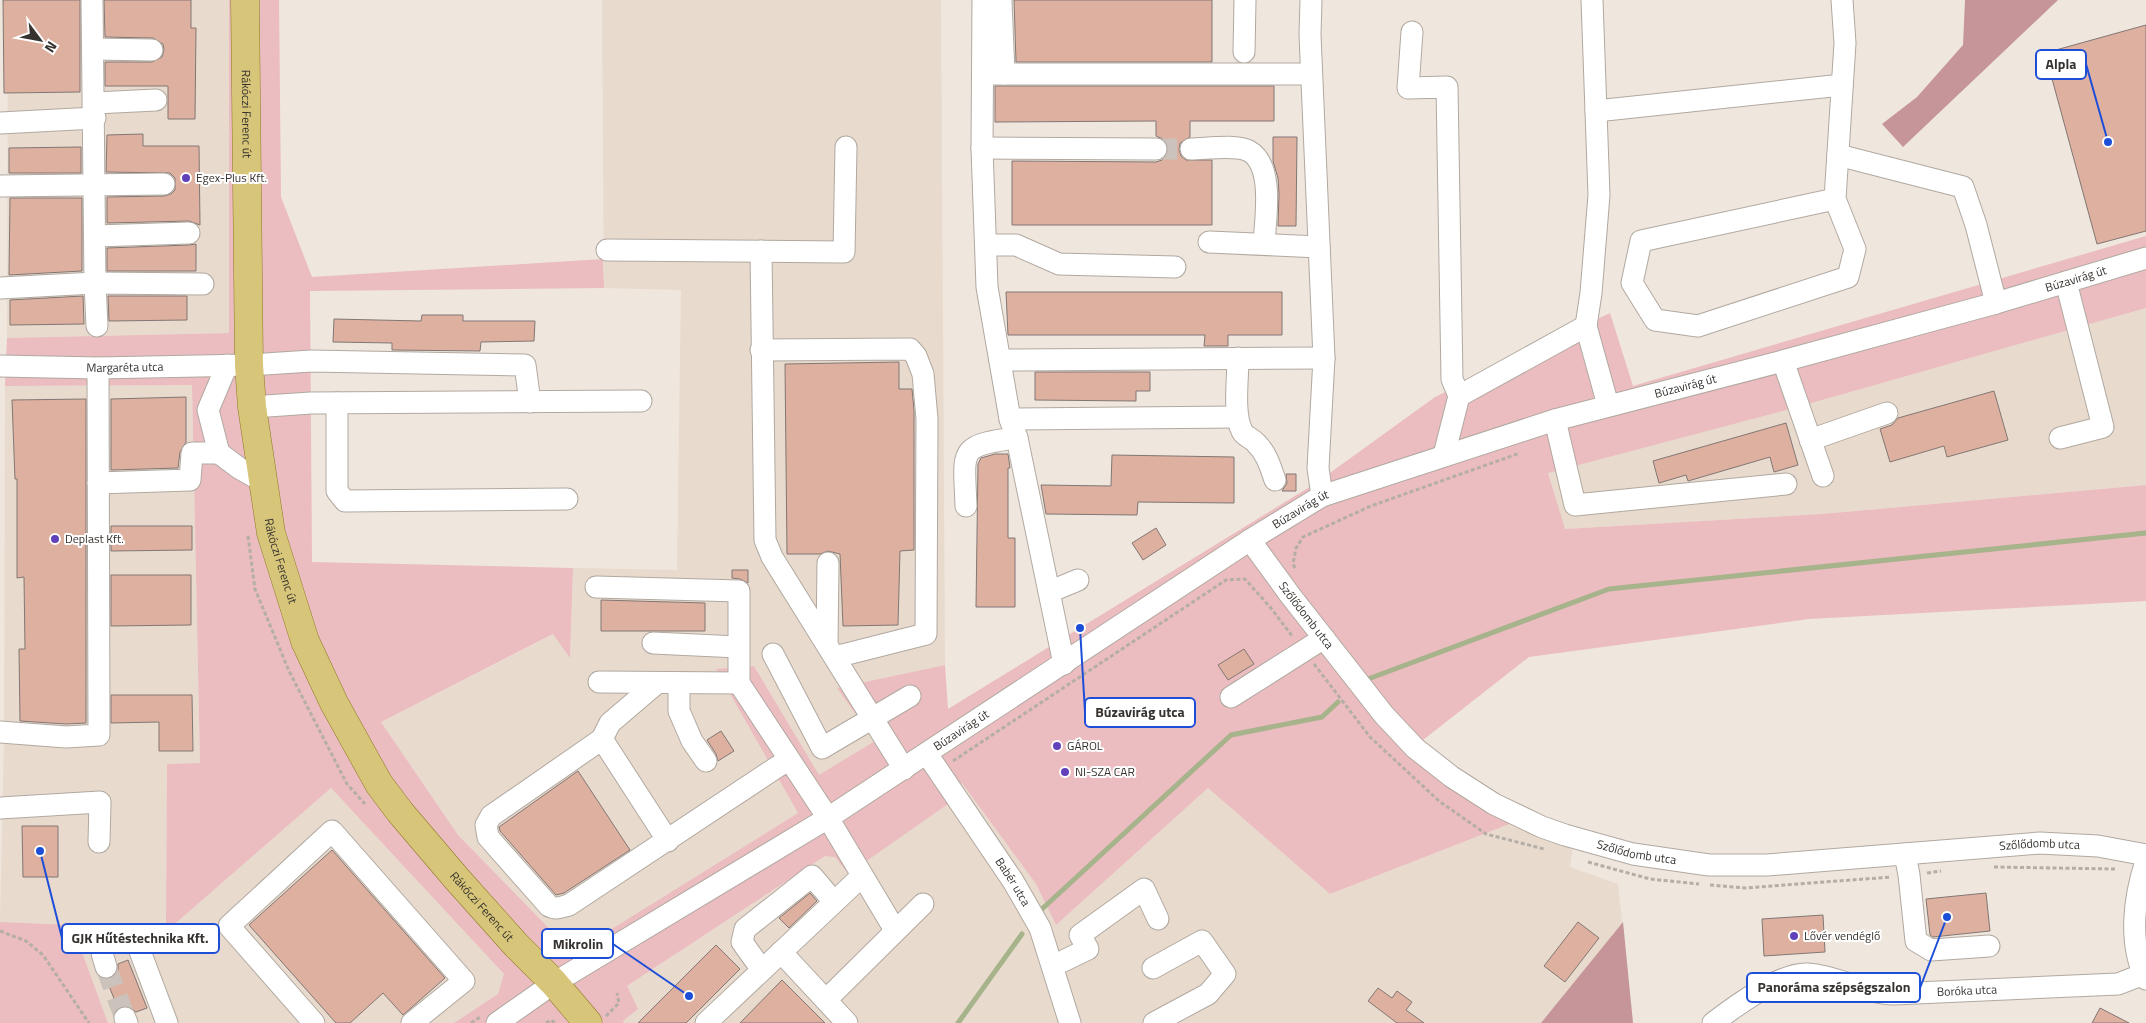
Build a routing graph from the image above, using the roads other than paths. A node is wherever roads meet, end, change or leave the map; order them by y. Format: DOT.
graph roads {
  1 [pos="92,0"];
  2 [pos="245,0"];
  3 [pos="983,0"];
  4 [pos="1001,0"];
  5 [pos="1245,0"];
  6 [pos="1311,0"];
  7 [pos="1592,0"];
  8 [pos="1842,0"];
  9 [pos="1412,32"];
  10 [pos="93,49"];
  11 [pos="152,50"];
  12 [pos="1244,52"];
  13 [pos="983,74"];
  14 [pos="1004,74"];
  15 [pos="1312,74"];
  16 [pos="1842,85"];
  17 [pos="156,100"];
  18 [pos="95,110"];
  19 [pos="1596,111"];
  20 [pos="0,123"];
  21 [pos="846,147"];
  22 [pos="982,148"];
  23 [pos="1156,149"];
  24 [pos="1190,149"];
  25 [pos="1838,155"];
  26 [pos="164,184"];
  27 [pos="95,185"];
  28 [pos="0,186"];
  29 [pos="1835,199"];
  30 [pos="189,233"];
  31 [pos="95,236"];
  32 [pos="1209,242"];
  33 [pos="1264,244"];
  34 [pos="986,245"];
  35 [pos="1319,247"];
  36 [pos="607,250"];
  37 [pos="760,252"];
  38 [pos="2146,258"];
  39 [pos="1175,267"];
  40 [pos="2066,282"];
  41 [pos="95,283"];
  42 [pos="203,284"];
  43 [pos="0,288"];
  44 [pos="1996,303"];
  45 [pos="98,326"];
  46 [pos="1586,326"];
  47 [pos="762,350"];
  48 [pos="1238,358"];
  49 [pos="1324,358"];
  50 [pos="1000,360"];
  51 [pos="1784,361"];
  52 [pos="238,365"];
  53 [pos="0,366"];
  54 [pos="98,368"];
  55 [pos="1459,396"];
  56 [pos="530,402"];
  57 [pos="641,402"];
  58 [pos="337,403"];
  59 [pos="1608,405"];
  60 [pos="252,407"];
  61 [pos="1887,413"];
  62 [pos="1237,417"];
  63 [pos="1555,420"];
  64 [pos="1014,429"];
  65 [pos="2060,438"];
  66 [pos="1810,440"];
  67 [pos="219,453"];
  68 [pos="1444,455"];
  69 [pos="1823,476"];
  70 [pos="1275,480"];
  71 [pos="262,481"];
  72 [pos="98,483"];
  73 [pos="1786,484"];
  74 [pos="1322,496"];
  75 [pos="567,499"];
  76 [pos="966,506"];
  77 [pos="1250,540"];
  78 [pos="828,562"];
  79 [pos="1078,580"];
  80 [pos="596,587"];
  81 [pos="1049,592"];
  82 [pos="1324,638"];
  83 [pos="653,644"];
  84 [pos="738,647"];
  85 [pos="831,651"];
  86 [pos="773,654"];
  87 [pos="1064,664"];
  88 [pos="599,682"];
  89 [pos="739,682"];
  90 [pos="656,683"];
  91 [pos="679,683"];
  92 [pos="910,696"];
  93 [pos="1231,697"];
  94 [pos="873,718"];
  95 [pos="0,732"];
  96 [pos="602,738"];
  97 [pos="789,760"];
  98 [pos="706,761"];
  99 [pos="932,762"];
  100 [pos="904,769"];
  101 [pos="0,808"];
  102 [pos="828,818"];
  103 [pos="668,841"];
  104 [pos="99,842"];
  105 [pos="1905,854"];
  106 [pos="2146,855"];
  107 [pos="2146,860"];
  108 [pos="862,876"];
  109 [pos="834,902"];
  110 [pos="923,904"];
  111 [pos="1158,919"];
  112 [pos="895,930"];
  113 [pos="1989,946"];
  114 [pos="781,952"];
  115 [pos="1053,966"];
  116 [pos="106,967"];
  117 [pos="1153,968"];
  118 [pos="762,970"];
  119 [pos="2145,976"];
  120 [pos="554,982"];
  121 [pos="826,999"];
  122 [pos="596,1020"];
  123 [pos="1065,1021"];
  124 [pos="167,1023"];
  125 [pos="314,1023"];
  126 [pos="412,1023"];
  127 [pos="497,1023"];
  128 [pos="706,1023"];
  129 [pos="847,1023"];
  130 [pos="1154,1023"];
  131 [pos="1713,1023"];
  1 -- 10 [label="street"];
  2 -- 52 [label="main road, Rákóczi Ferenc út"];
  3 -- 13 [label="street"];
  4 -- 14 [label="street"];
  5 -- 12 [label="street"];
  6 -- 15 [label="street"];
  7 -- 19 [label="street"];
  8 -- 16 [label="street"];
  9 -- 55 [label="street"];
  10 -- 11 [label="street"];
  10 -- 18 [label="street"];
  13 -- 14 [label="street"];
  13 -- 22 [label="street"];
  14 -- 15 [label="street"];
  15 -- 35 [label="street"];
  16 -- 19 [label="street"];
  16 -- 25 [label="street"];
  17 -- 18 [label="street"];
  18 -- 20 [label="street"];
  18 -- 27 [label="street"];
  19 -- 46 [label="street"];
  21 -- 37 [label="street"];
  22 -- 23 [label="street"];
  22 -- 34 [label="street"];
  24 -- 33 [label="street"];
  25 -- 29 [label="street"];
  25 -- 44 [label="street"];
  26 -- 27 [label="street"];
  27 -- 28 [label="street"];
  27 -- 31 [label="street"];
  29 -- 29 [label="street"];
  30 -- 31 [label="street"];
  31 -- 41 [label="street"];
  32 -- 33 [label="street"];
  33 -- 35 [label="street"];
  34 -- 39 [label="street"];
  34 -- 50 [label="street"];
  35 -- 49 [label="street"];
  36 -- 37 [label="street"];
  37 -- 47 [label="street"];
  38 -- 40 [label="street, Búzavirág út"];
  40 -- 44 [label="street, Búzavirág út"];
  40 -- 65 [label="street"];
  41 -- 42 [label="street"];
  41 -- 43 [label="street"];
  41 -- 45 [label="street"];
  44 -- 51 [label="street, Búzavirág út"];
  46 -- 55 [label="street"];
  46 -- 59 [label="street"];
  47 -- 85 [label="street"];
  47 -- 85 [label="street"];
  48 -- 49 [label="street"];
  48 -- 50 [label="street"];
  48 -- 62 [label="street"];
  49 -- 74 [label="street"];
  50 -- 64 [label="street"];
  51 -- 59 [label="street, Búzavirág út"];
  51 -- 66 [label="street"];
  52 -- 54 [label="street, Margaréta utca"];
  52 -- 56 [label="street, Margaréta utca"];
  52 -- 60 [label="main road, Rákóczi Ferenc út"];
  52 -- 67 [label="street"];
  53 -- 54 [label="street, Margaréta utca"];
  54 -- 72 [label="street"];
  55 -- 68 [label="street"];
  56 -- 57 [label="street"];
  56 -- 58 [label="street"];
  58 -- 60 [label="street"];
  58 -- 75 [label="street"];
  59 -- 63 [label="street, Búzavirág út"];
  60 -- 71 [label="main road, Rákóczi Ferenc út"];
  61 -- 66 [label="street"];
  62 -- 64 [label="street"];
  62 -- 70 [label="street"];
  63 -- 68 [label="street, Búzavirág út"];
  63 -- 73 [label="street"];
  64 -- 76 [label="street"];
  64 -- 81 [label="street"];
  66 -- 69 [label="street"];
  67 -- 71 [label="street"];
  67 -- 72 [label="street"];
  68 -- 74 [label="street, Búzavirág út"];
  71 -- 120 [label="main road, Rákóczi Ferenc út"];
  72 -- 95 [label="street"];
  74 -- 77 [label="street, Búzavirág út"];
  77 -- 82 [label="street, Szőlődomb utca"];
  77 -- 87 [label="street, Búzavirág út"];
  78 -- 85 [label="street"];
  79 -- 81 [label="street"];
  80 -- 84 [label="street"];
  81 -- 87 [label="street"];
  82 -- 93 [label="street"];
  82 -- 105 [label="street, Szőlődomb utca"];
  83 -- 84 [label="street"];
  84 -- 89 [label="street"];
  85 -- 94 [label="street"];
  86 -- 94 [label="street"];
  87 -- 99 [label="street, Búzavirág út"];
  88 -- 90 [label="street"];
  89 -- 91 [label="street"];
  89 -- 97 [label="street"];
  90 -- 91 [label="street"];
  90 -- 96 [label="street"];
  91 -- 98 [label="street"];
  92 -- 94 [label="street"];
  94 -- 100 [label="street"];
  96 -- 103 [label="street"];
  96 -- 103 [label="street"];
  97 -- 102 [label="street"];
  97 -- 103 [label="street"];
  99 -- 100 [label="street, Búzavirág út"];
  99 -- 115 [label="street, Babér utca"];
  100 -- 102 [label="street, Búzavirág út"];
  101 -- 104 [label="street"];
  102 -- 108 [label="street"];
  102 -- 120 [label="street, Búzavirág út"];
  105 -- 106 [label="street, Szőlődomb utca"];
  105 -- 113 [label="street"];
  107 -- 119 [label="street"];
  108 -- 109 [label="street"];
  108 -- 112 [label="street"];
  109 -- 114 [label="street"];
  109 -- 118 [label="street"];
  110 -- 112 [label="street"];
  111 -- 115 [label="street"];
  112 -- 121 [label="street"];
  114 -- 118 [label="street"];
  114 -- 121 [label="street"];
  115 -- 123 [label="street, Babér utca"];
  116 -- 124 [label="street"];
  117 -- 130 [label="street"];
  118 -- 128 [label="street"];
  119 -- 131 [label="street, Boróka utca"];
  120 -- 122 [label="main road, Rákóczi Ferenc út"];
  120 -- 127 [label="street, Búzavirág út"];
  121 -- 129 [label="street"];
  125 -- 126 [label="street"];
}
